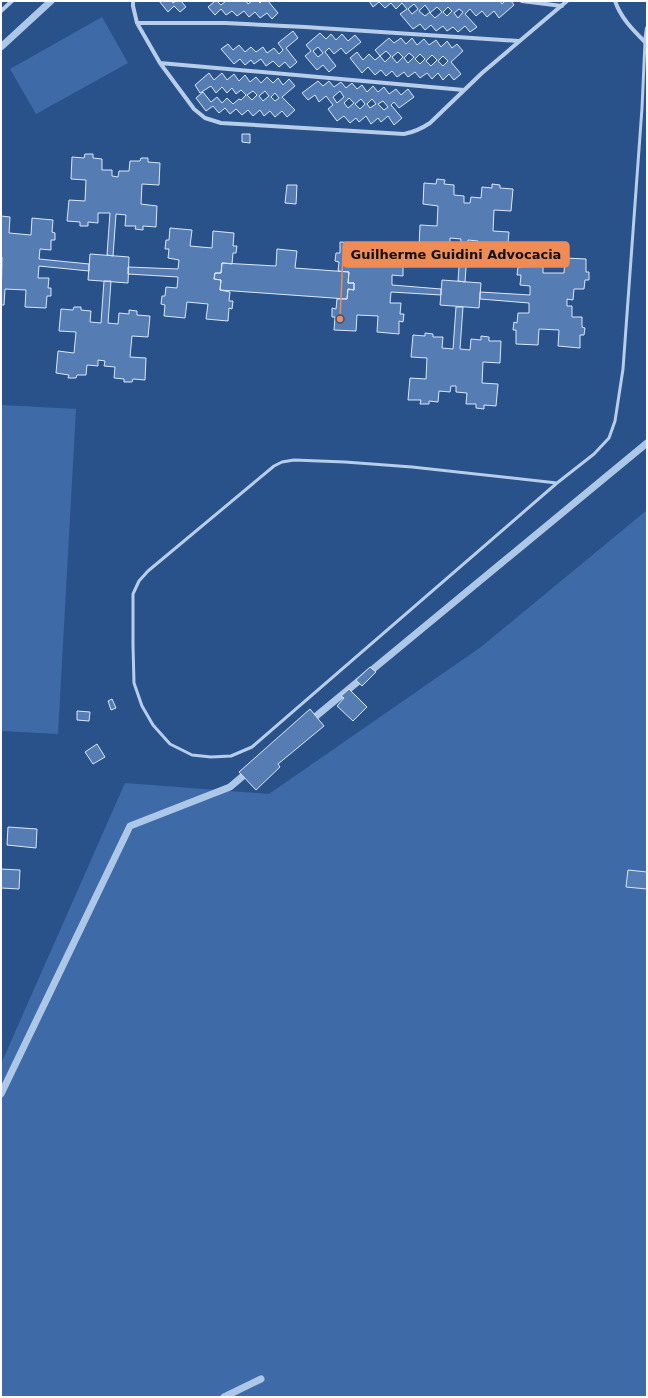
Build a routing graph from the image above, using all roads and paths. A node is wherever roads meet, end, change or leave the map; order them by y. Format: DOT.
graph roads {
  1 [pos="12,1"];
  2 [pos="133,1"];
  3 [pos="522,1"];
  4 [pos="567,1"];
  5 [pos="615,1"];
  6 [pos="562,6"];
  7 [pos="1,11"];
  8 [pos="137,23"];
  9 [pos="647,28"];
  10 [pos="519,41"];
  11 [pos="645,42"];
  12 [pos="160,63"];
  13 [pos="464,90"];
  14 [pos="557,483"];
  1 -- 7 [label="street"];
  2 -- 8 [label="street"];
  3 -- 6 [label="street"];
  4 -- 6 [label="street"];
  5 -- 11 [label="street"];
  6 -- 10 [label="street"];
  8 -- 10 [label="street"];
  8 -- 12 [label="street"];
  9 -- 11 [label="street"];
  10 -- 13 [label="street"];
  11 -- 14 [label="lane"];
  12 -- 13 [label="street"];
  12 -- 13 [label="street"];
  14 -- 14 [label="lane"];
}
